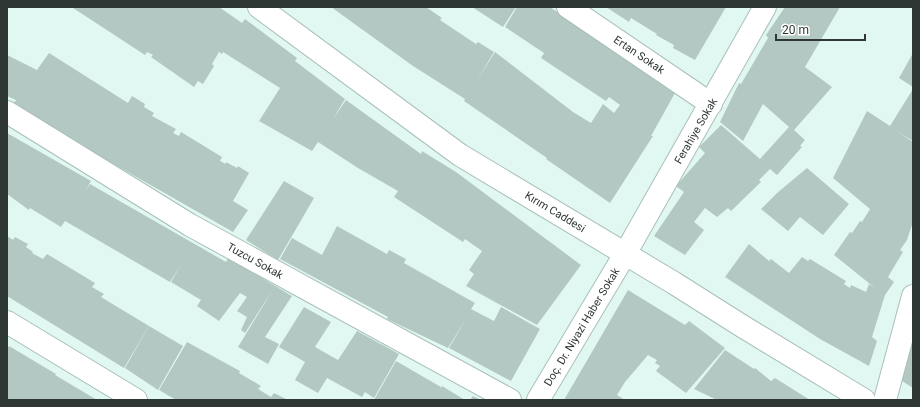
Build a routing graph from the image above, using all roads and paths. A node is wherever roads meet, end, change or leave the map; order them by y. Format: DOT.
graph roads {
  1 [pos="259,7"];
  2 [pos="568,7"];
  3 [pos="766,7"];
  4 [pos="711,104"];
  5 [pos="7,112"];
  6 [pos="625,254"];
  7 [pos="913,296"];
  8 [pos="913,308"];
  9 [pos="7,322"];
  10 [pos="136,400"];
  11 [pos="510,400"];
  12 [pos="538,400"];
  13 [pos="864,400"];
  14 [pos="885,400"];
  1 -- 6 [label="street, Kırım Caddesi"];
  2 -- 4 [label="street, Ertan Sokak"];
  3 -- 4 [label="street, Ferahiye Sokak"];
  4 -- 6 [label="street, Ferahiye Sokak"];
  5 -- 11 [label="street, Tuzcu Sokak"];
  6 -- 12 [label="street, Doç. Dr. Niyazi Haber Sokak"];
  6 -- 13 [label="street, Kırım Caddesi"];
  7 -- 14 [label="street"];
  8 -- 14 [label="street"];
  9 -- 10 [label="street"];
}
